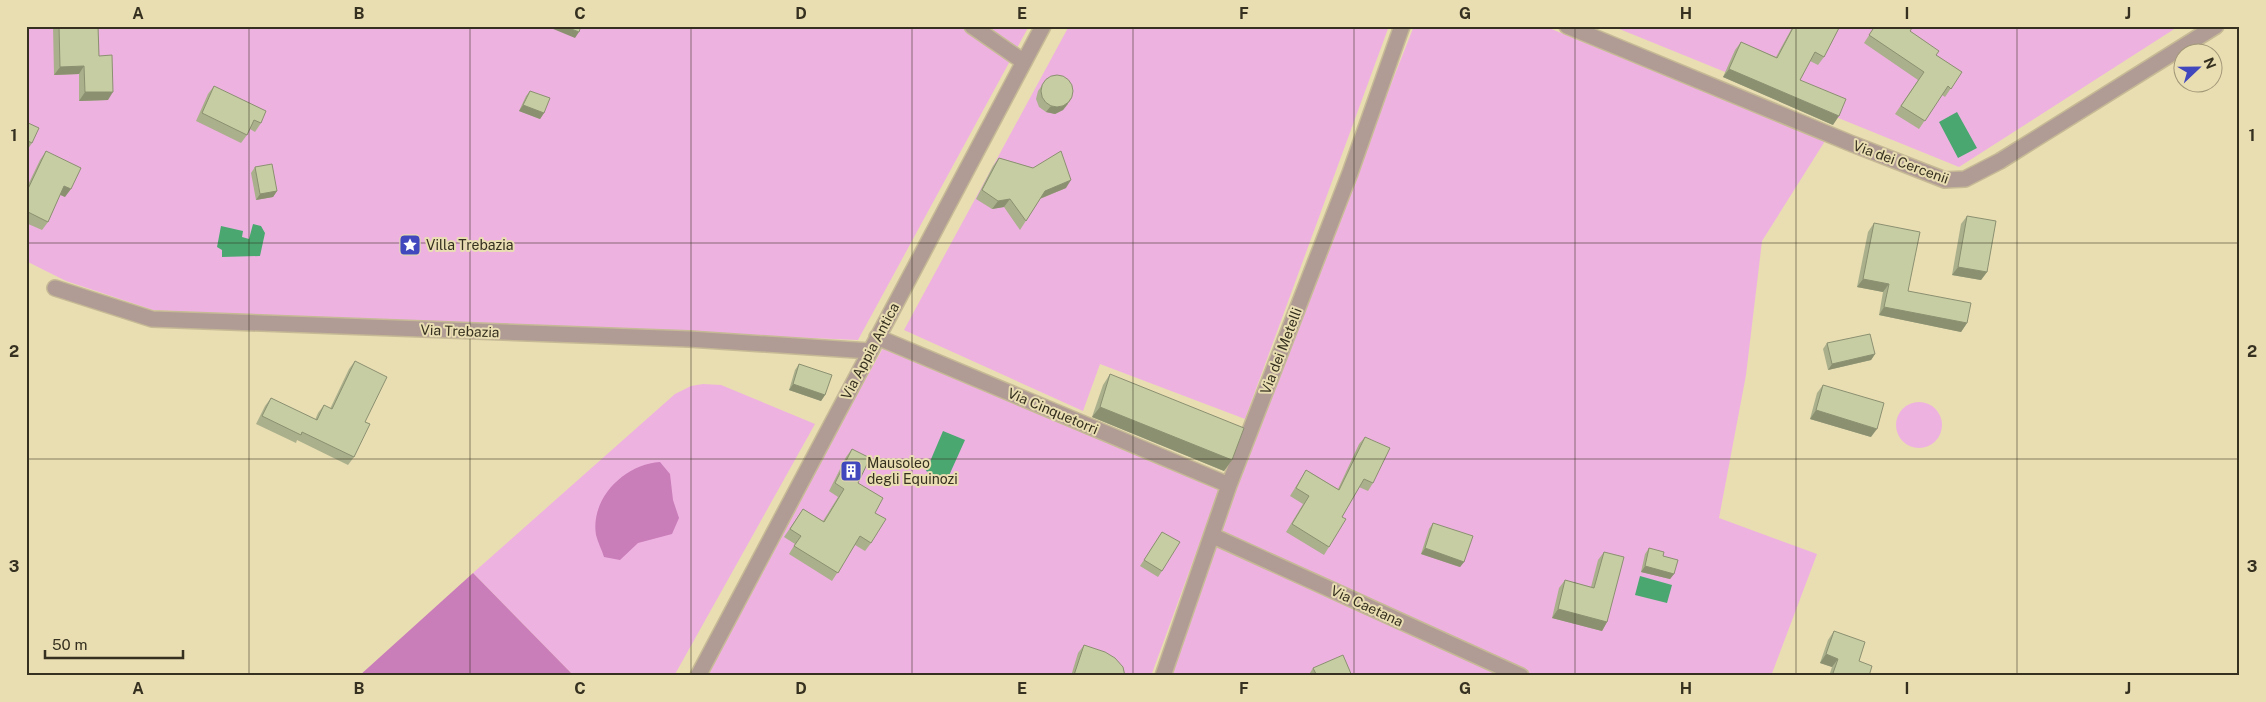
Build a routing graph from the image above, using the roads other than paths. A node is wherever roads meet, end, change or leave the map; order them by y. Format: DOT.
graph roads {
  1 [pos="972,26"];
  2 [pos="1043,26"];
  3 [pos="1402,26"];
  4 [pos="1566,26"];
  5 [pos="2216,26"];
  6 [pos="1024,62"];
  7 [pos="55,288"];
  8 [pos="874,344"];
  9 [pos="1230,485"];
  10 [pos="1213,536"];
  11 [pos="698,676"];
  12 [pos="1163,676"];
  13 [pos="1521,676"];
  1 -- 6 [label="street"];
  2 -- 6 [label="street, Via Appia Antica"];
  3 -- 9 [label="street, Via dei Metelli"];
  4 -- 5 [label="street, Via dei Cercenii"];
  6 -- 8 [label="street, Via Appia Antica"];
  7 -- 8 [label="street, Via Trebazia"];
  8 -- 9 [label="street, Via Cinquetorri"];
  8 -- 11 [label="street, Via Appia Antica"];
  9 -- 10 [label="street, Via dei Metelli"];
  10 -- 12 [label="street, Via dei Metelli"];
  10 -- 13 [label="street, Via Caetana"];
}
